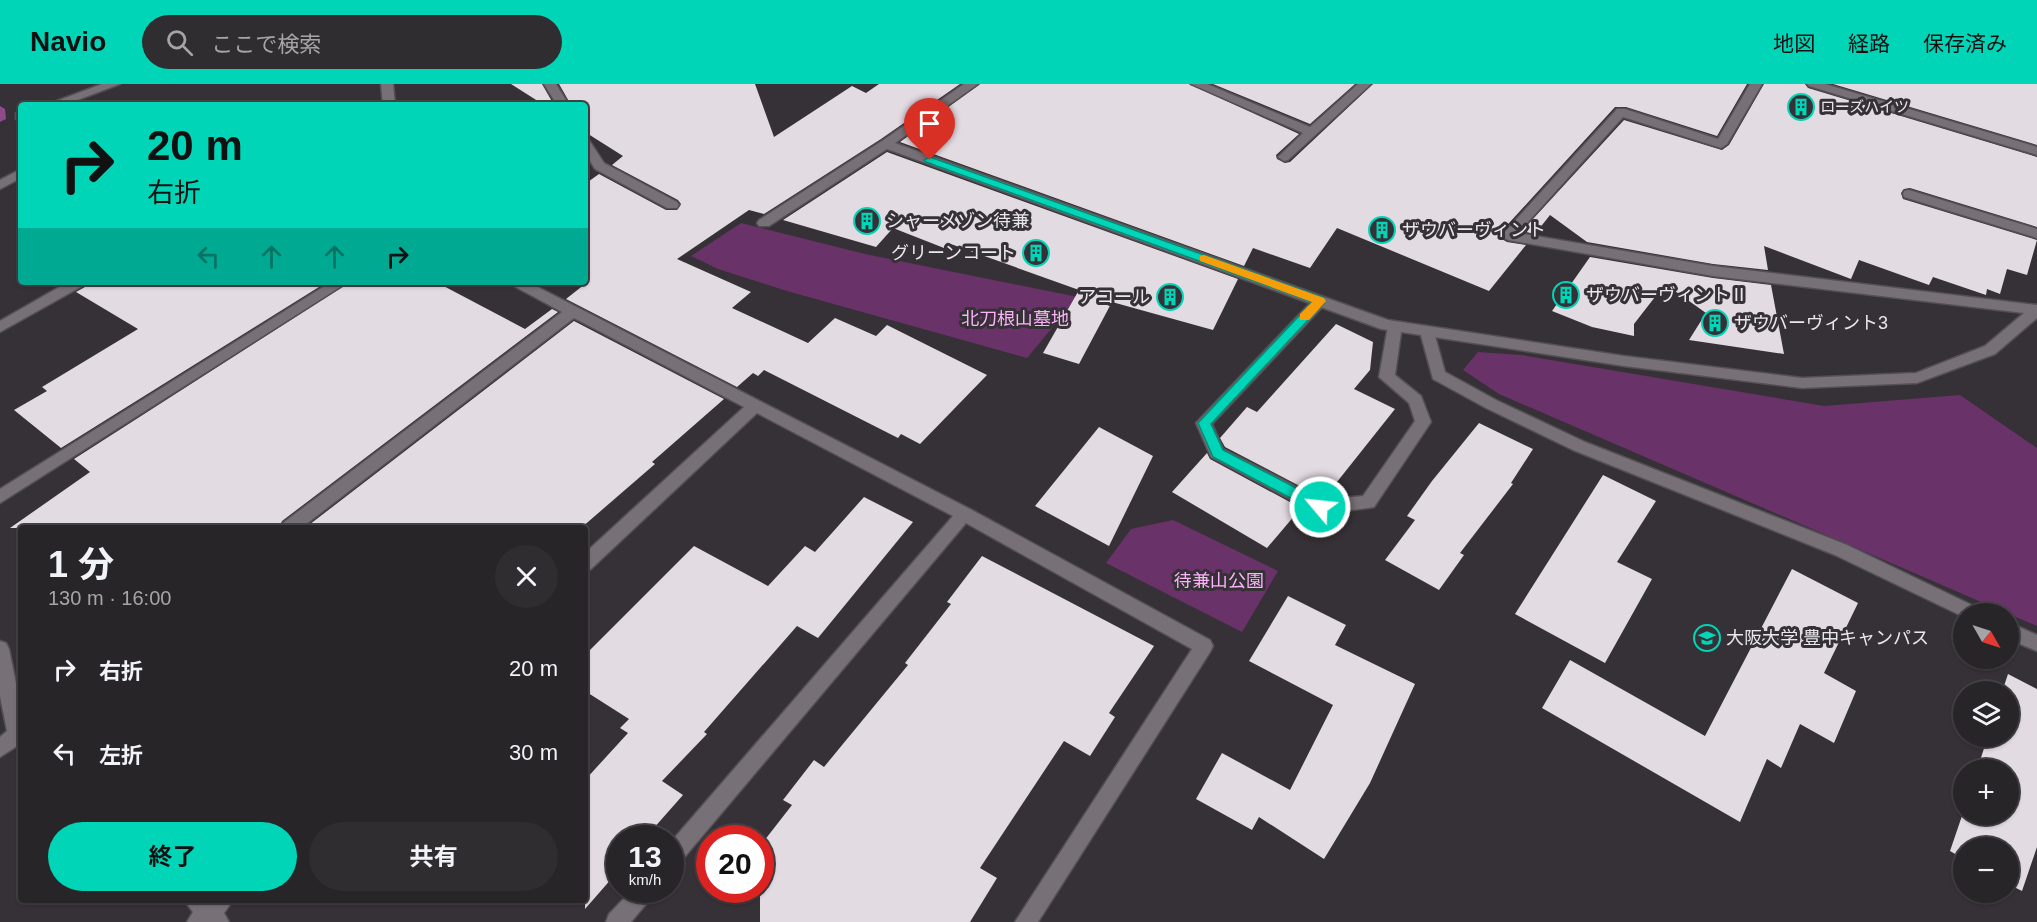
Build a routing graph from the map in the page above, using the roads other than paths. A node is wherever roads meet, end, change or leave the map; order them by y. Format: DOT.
graph roads {
  1 [pos="114,84"];
  2 [pos="550,84"];
  3 [pos="972,84"];
  4 [pos="1197,84"];
  5 [pos="1365,84"];
  6 [pos="1756,84"];
  7 [pos="1813,84"];
  8 [pos="391,85"];
  9 [pos="61,102"];
  10 [pos="389,102"];
  11 [pos="561,102"];
  12 [pos="1310,132"];
  13 [pos="886,144"];
  14 [pos="588,147"];
  15 [pos="2037,151"];
  16 [pos="1284,157"];
  17 [pos="18,175"];
  18 [pos="3,180"];
  19 [pos="1909,194"];
  20 [pos="672,205"];
  21 [pos="764,223"];
  22 [pos="2037,234"];
  23 [pos="74,285"];
  24 [pos="336,285"];
  25 [pos="523,285"];
  26 [pos="1320,301"];
  27 [pos="573,311"];
  28 [pos="1395,326"];
  29 [pos="0,327"];
  30 [pos="1427,332"];
  31 [pos="756,405"];
  32 [pos="0,497"];
  33 [pos="964,513"];
  34 [pos="293,525"];
  35 [pos="588,561"];
  36 [pos="1953,604"];
  37 [pos="2019,635"];
  38 [pos="2037,643"];
  39 [pos="0,649"];
  40 [pos="18,726"];
  41 [pos="18,736"];
  42 [pos="0,748"];
  43 [pos="684,843"];
  44 [pos="634,903"];
  45 [pos="617,922"];
  46 [pos="1026,922"];
  1 -- 9 [label="street"];
  2 -- 11 [label="street"];
  3 -- 13 [label="street"];
  4 -- 12 [label="street"];
  5 -- 12 [label="street"];
  6 -- 30 [label="street"];
  7 -- 15 [label="street"];
  8 -- 10 [label="street"];
  12 -- 16 [label="street"];
  13 -- 21 [label="street"];
  13 -- 26 [label="street"];
  14 -- 20 [label="street"];
  17 -- 18 [label="street"];
  19 -- 22 [label="street"];
  23 -- 29 [label="street"];
  24 -- 32 [label="street"];
  25 -- 27 [label="street"];
  26 -- 28 [label="street"];
  26 -- 28 [label="street"];
  27 -- 31 [label="street"];
  27 -- 34 [label="street"];
  28 -- 30 [label="street"];
  30 -- 36 [label="street"];
  31 -- 33 [label="street"];
  31 -- 35 [label="street"];
  33 -- 43 [label="street"];
  33 -- 46 [label="street"];
  37 -- 38 [label="street"];
  39 -- 40 [label="street"];
  41 -- 42 [label="street"];
  44 -- 45 [label="street"];
}
